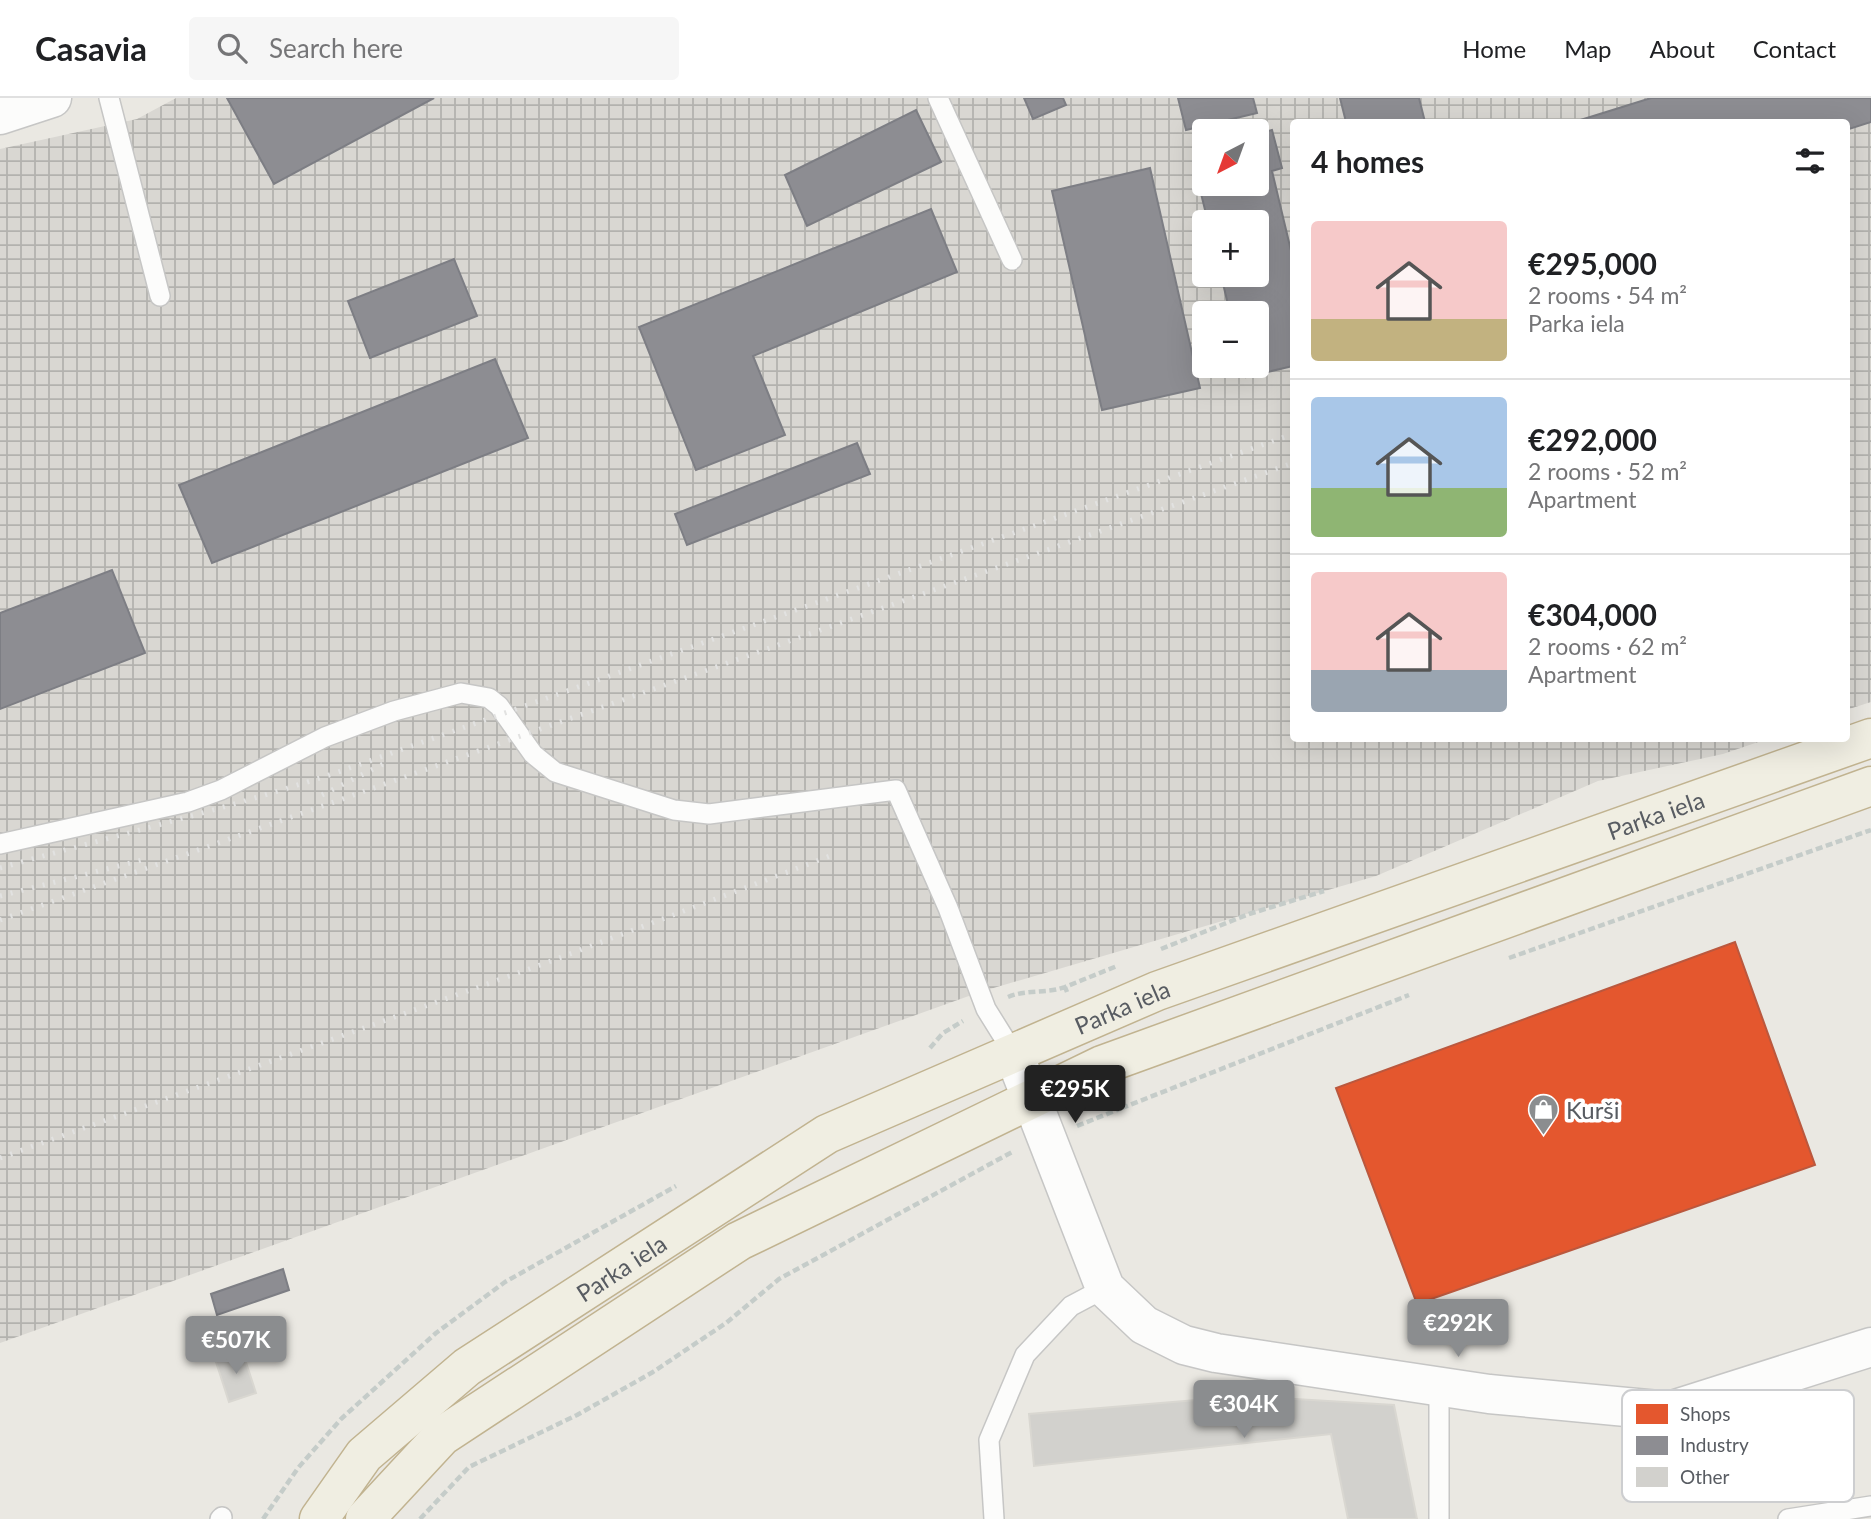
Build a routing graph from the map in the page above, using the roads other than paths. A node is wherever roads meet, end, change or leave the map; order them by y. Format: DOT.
graph roads {
  1 [pos="52,98"];
  2 [pos="109,98"];
  3 [pos="938,98"];
  4 [pos="0,115"];
  5 [pos="1012,260"];
  6 [pos="160,296"];
  7 [pos="1871,738"];
  8 [pos="1871,786"];
  9 [pos="0,844"];
  10 [pos="1014,1054"];
  11 [pos="1032,1098"];
  12 [pos="1105,1288"];
  13 [pos="1871,1347"];
  14 [pos="1439,1387"];
  15 [pos="1737,1390"];
  16 [pos="1622,1407"];
  17 [pos="1871,1506"];
  18 [pos="319,1519"];
  19 [pos="365,1519"];
  20 [pos="994,1519"];
  21 [pos="1439,1519"];
  22 [pos="1788,1519"];
  1 -- 4 [label="street"];
  2 -- 6 [label="lane"];
  3 -- 5 [label="lane"];
  7 -- 10 [label="highway, Parka iela"];
  8 -- 11 [label="highway, Parka iela"];
  9 -- 10 [label="lane"];
  10 -- 11 [label="street"];
  10 -- 18 [label="highway, Parka iela"];
  11 -- 12 [label="street"];
  11 -- 19 [label="highway, Parka iela"];
  12 -- 14 [label="street"];
  12 -- 20 [label="lane"];
  13 -- 15 [label="street"];
  14 -- 16 [label="street"];
  14 -- 21 [label="lane"];
  17 -- 22 [label="lane"];
}
